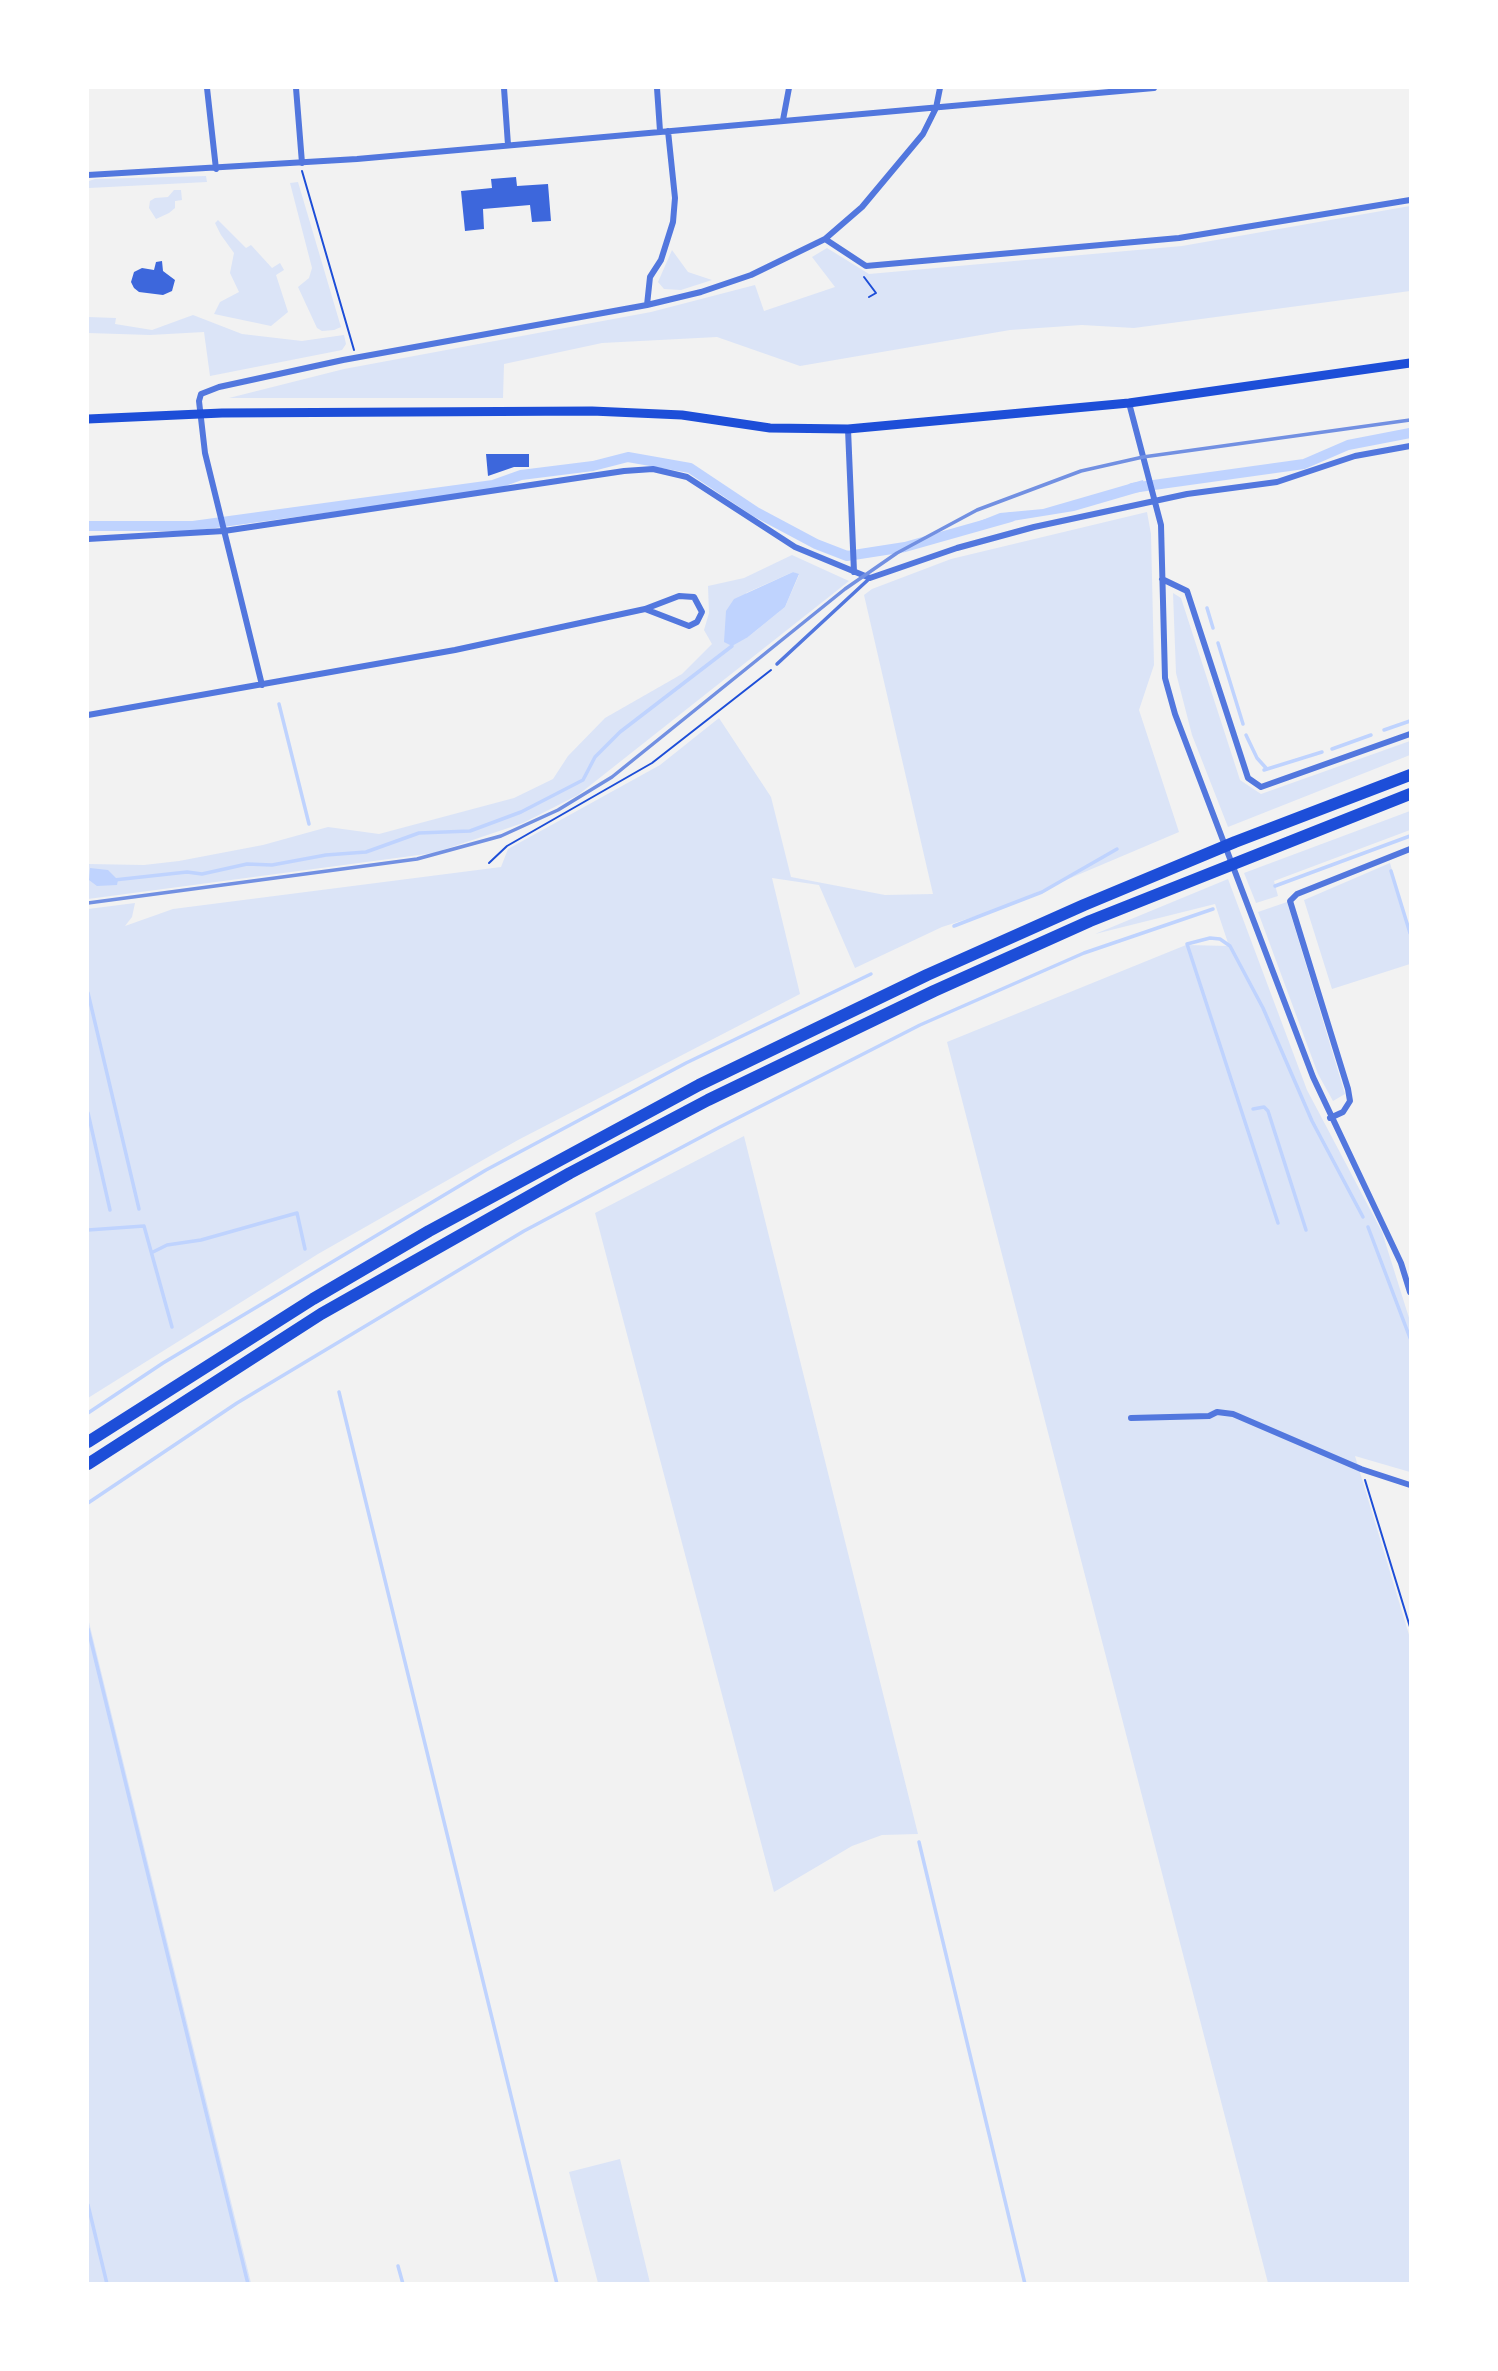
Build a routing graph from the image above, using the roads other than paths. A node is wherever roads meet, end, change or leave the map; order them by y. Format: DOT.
graph roads {
  1 [pos="207,88"];
  2 [pos="296,88"];
  3 [pos="504,88"];
  4 [pos="657,88"];
  5 [pos="789,88"];
  6 [pos="940,88"];
  7 [pos="1154,88"];
  8 [pos="1094,90"];
  9 [pos="936,108"];
  10 [pos="783,120"];
  11 [pos="664,131"];
  12 [pos="508,145"];
  13 [pos="302,163"];
  14 [pos="216,169"];
  15 [pos="88,175"];
  16 [pos="1410,200"];
  17 [pos="825,239"];
  18 [pos="646,305"];
  19 [pos="1410,363"];
  20 [pos="1129,404"];
  21 [pos="200,414"];
  22 [pos="88,419"];
  23 [pos="848,429"];
  24 [pos="1410,446"];
  25 [pos="1156,499"];
  26 [pos="223,528"];
  27 [pos="88,539"];
  28 [pos="855,572"];
  29 [pos="870,578"];
  30 [pos="1162,579"];
  31 [pos="645,609"];
  32 [pos="777,664"];
  33 [pos="262,685"];
  34 [pos="88,715"];
  35 [pos="1410,734"];
  36 [pos="1410,775"];
  37 [pos="1410,794"];
  38 [pos="1410,849"];
  39 [pos="1330,1118"];
  40 [pos="1410,1292"];
  41 [pos="1131,1418"];
  42 [pos="88,1442"];
  43 [pos="88,1464"];
  44 [pos="1410,1485"];
  1 -- 14 [label="street"];
  2 -- 13 [label="street"];
  3 -- 12 [label="street"];
  4 -- 11 [label="street"];
  5 -- 10 [label="street"];
  6 -- 9 [label="street"];
  7 -- 8 [label="street"];
  8 -- 9 [label="street"];
  9 -- 10 [label="street"];
  9 -- 17 [label="street"];
  10 -- 11 [label="street"];
  11 -- 12 [label="street"];
  11 -- 18 [label="street"];
  12 -- 13 [label="street"];
  13 -- 14 [label="street"];
  14 -- 15 [label="street"];
  16 -- 17 [label="street"];
  17 -- 18 [label="street"];
  18 -- 21 [label="street"];
  19 -- 20 [label="main road"];
  20 -- 23 [label="main road"];
  20 -- 25 [label="street"];
  21 -- 22 [label="main road"];
  21 -- 23 [label="main road"];
  21 -- 26 [label="street"];
  23 -- 28 [label="street"];
  24 -- 25 [label="street"];
  25 -- 29 [label="street"];
  25 -- 30 [label="street"];
  26 -- 27 [label="street"];
  26 -- 28 [label="street"];
  26 -- 33 [label="street"];
  28 -- 29 [label="street"];
  29 -- 32 [label="lane"];
  30 -- 35 [label="street"];
  30 -- 39 [label="street"];
  31 -- 31 [label="street"];
  31 -- 33 [label="street"];
  33 -- 34 [label="street"];
  36 -- 42 [label="highway"];
  37 -- 43 [label="highway"];
  38 -- 39 [label="street"];
  39 -- 40 [label="street"];
  41 -- 44 [label="street"];
}
